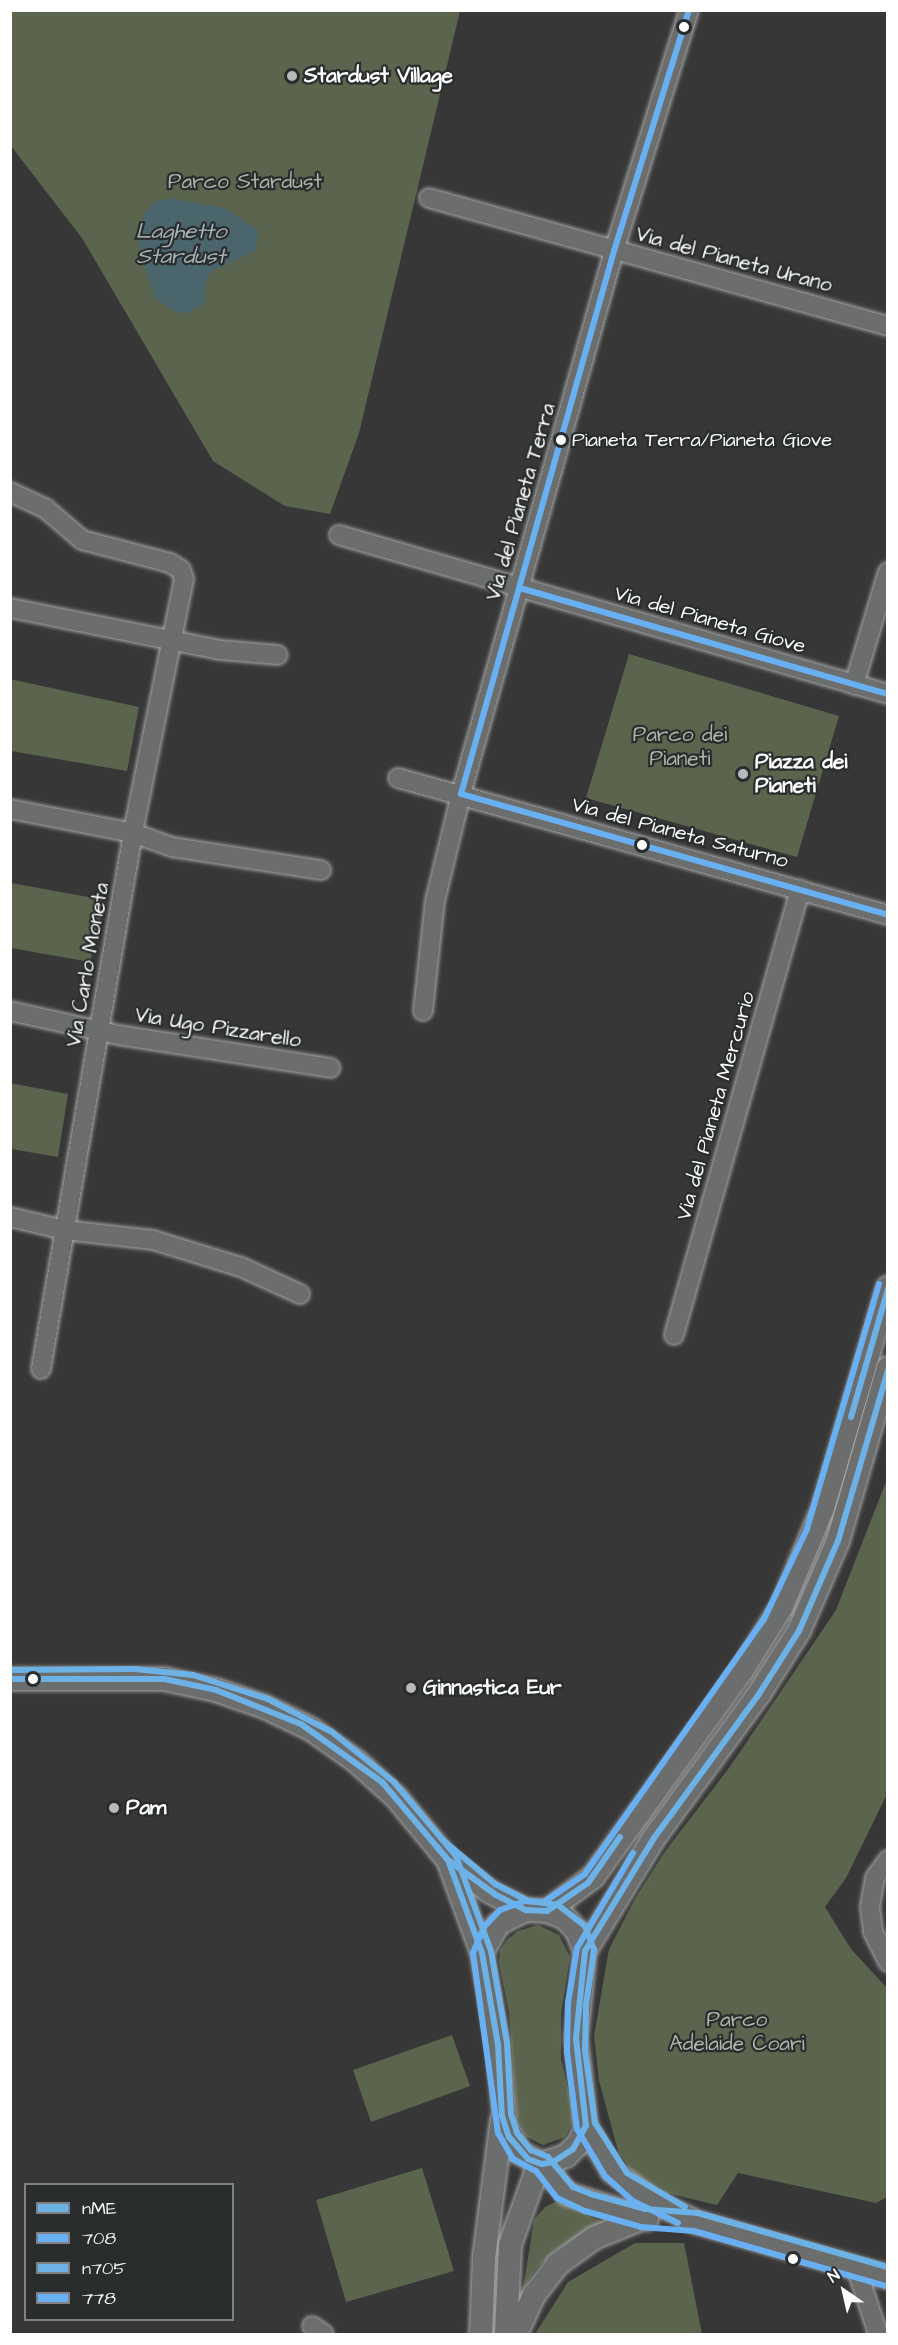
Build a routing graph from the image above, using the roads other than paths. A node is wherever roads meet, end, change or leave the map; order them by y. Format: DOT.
graph roads {
  1 [pos="677,10"];
  2 [pos="688,10"];
  3 [pos="674,48"];
  4 [pos="429,198"];
  5 [pos="614,251"];
  6 [pos="888,326"];
  7 [pos="10,492"];
  8 [pos="339,535"];
  9 [pos="888,572"];
  10 [pos="520,588"];
  11 [pos="10,608"];
  12 [pos="172,639"];
  13 [pos="278,655"];
  14 [pos="854,685"];
  15 [pos="888,694"];
  16 [pos="398,778"];
  17 [pos="461,794"];
  18 [pos="10,809"];
  19 [pos="133,833"];
  20 [pos="321,870"];
  21 [pos="800,890"];
  22 [pos="888,915"];
  23 [pos="10,1011"];
  24 [pos="423,1011"];
  25 [pos="100,1032"];
  26 [pos="330,1068"];
  27 [pos="10,1217"];
  28 [pos="64,1230"];
  29 [pos="888,1287"];
  30 [pos="300,1294"];
  31 [pos="674,1335"];
  32 [pos="888,1368"];
  33 [pos="41,1369"];
  34 [pos="10,1679"];
  35 [pos="447,1860"];
  36 [pos="888,1860"];
  37 [pos="537,1910"];
  38 [pos="585,1952"];
  39 [pos="482,1953"];
  40 [pos="888,1962"];
  41 [pos="502,2116"];
  42 [pos="586,2126"];
  43 [pos="540,2164"];
  44 [pos="643,2218"];
  45 [pos="696,2222"];
  46 [pos="857,2270"];
  47 [pos="888,2277"];
  48 [pos="482,2334"];
  49 [pos="506,2334"];
  50 [pos="516,2334"];
  51 [pos="878,2334"];
  1 -- 3 [label="street"];
  2 -- 3 [label="street, Via del Pianeta Terra"];
  3 -- 5 [label="street, Via del Pianeta Terra"];
  4 -- 5 [label="street, Via del Pianeta Urano"];
  5 -- 6 [label="street, Via del Pianeta Urano"];
  5 -- 10 [label="street, Via del Pianeta Terra"];
  7 -- 12 [label="street, Via Carlo Moneta"];
  8 -- 10 [label="street, Via del Pianeta Giove"];
  9 -- 14 [label="street"];
  10 -- 14 [label="street, Via del Pianeta Giove"];
  10 -- 17 [label="street, Via del Pianeta Terra"];
  11 -- 12 [label="street"];
  12 -- 13 [label="street"];
  12 -- 19 [label="street, Via Carlo Moneta"];
  14 -- 15 [label="street, Via del Pianeta Giove"];
  16 -- 17 [label="street, Via del Pianeta Saturno"];
  17 -- 21 [label="street, Via del Pianeta Saturno"];
  17 -- 24 [label="street, Via del Pianeta Terra"];
  18 -- 19 [label="street"];
  19 -- 20 [label="street"];
  19 -- 25 [label="street, Via Carlo Moneta"];
  21 -- 22 [label="street, Via del Pianeta Saturno"];
  21 -- 31 [label="street, Via del Pianeta Mercurio"];
  23 -- 25 [label="street, Via Ugo Pizzarello"];
  25 -- 26 [label="street, Via Ugo Pizzarello"];
  25 -- 28 [label="street, Via Carlo Moneta"];
  27 -- 28 [label="street"];
  28 -- 30 [label="street"];
  28 -- 33 [label="street, Via Carlo Moneta"];
  29 -- 37 [label="street"];
  32 -- 38 [label="street"];
  34 -- 35 [label="street"];
  35 -- 37 [label="street"];
  35 -- 39 [label="street"];
  36 -- 40 [label="street"];
  37 -- 38 [label="street"];
  37 -- 39 [label="street"];
  38 -- 42 [label="street"];
  39 -- 41 [label="street"];
  41 -- 43 [label="street"];
  41 -- 48 [label="street"];
  42 -- 43 [label="street"];
  42 -- 45 [label="street"];
  43 -- 44 [label="street"];
  43 -- 49 [label="street"];
  44 -- 45 [label="street"];
  44 -- 50 [label="street"];
  45 -- 46 [label="street"];
  46 -- 47 [label="street"];
  46 -- 51 [label="street"];
}
